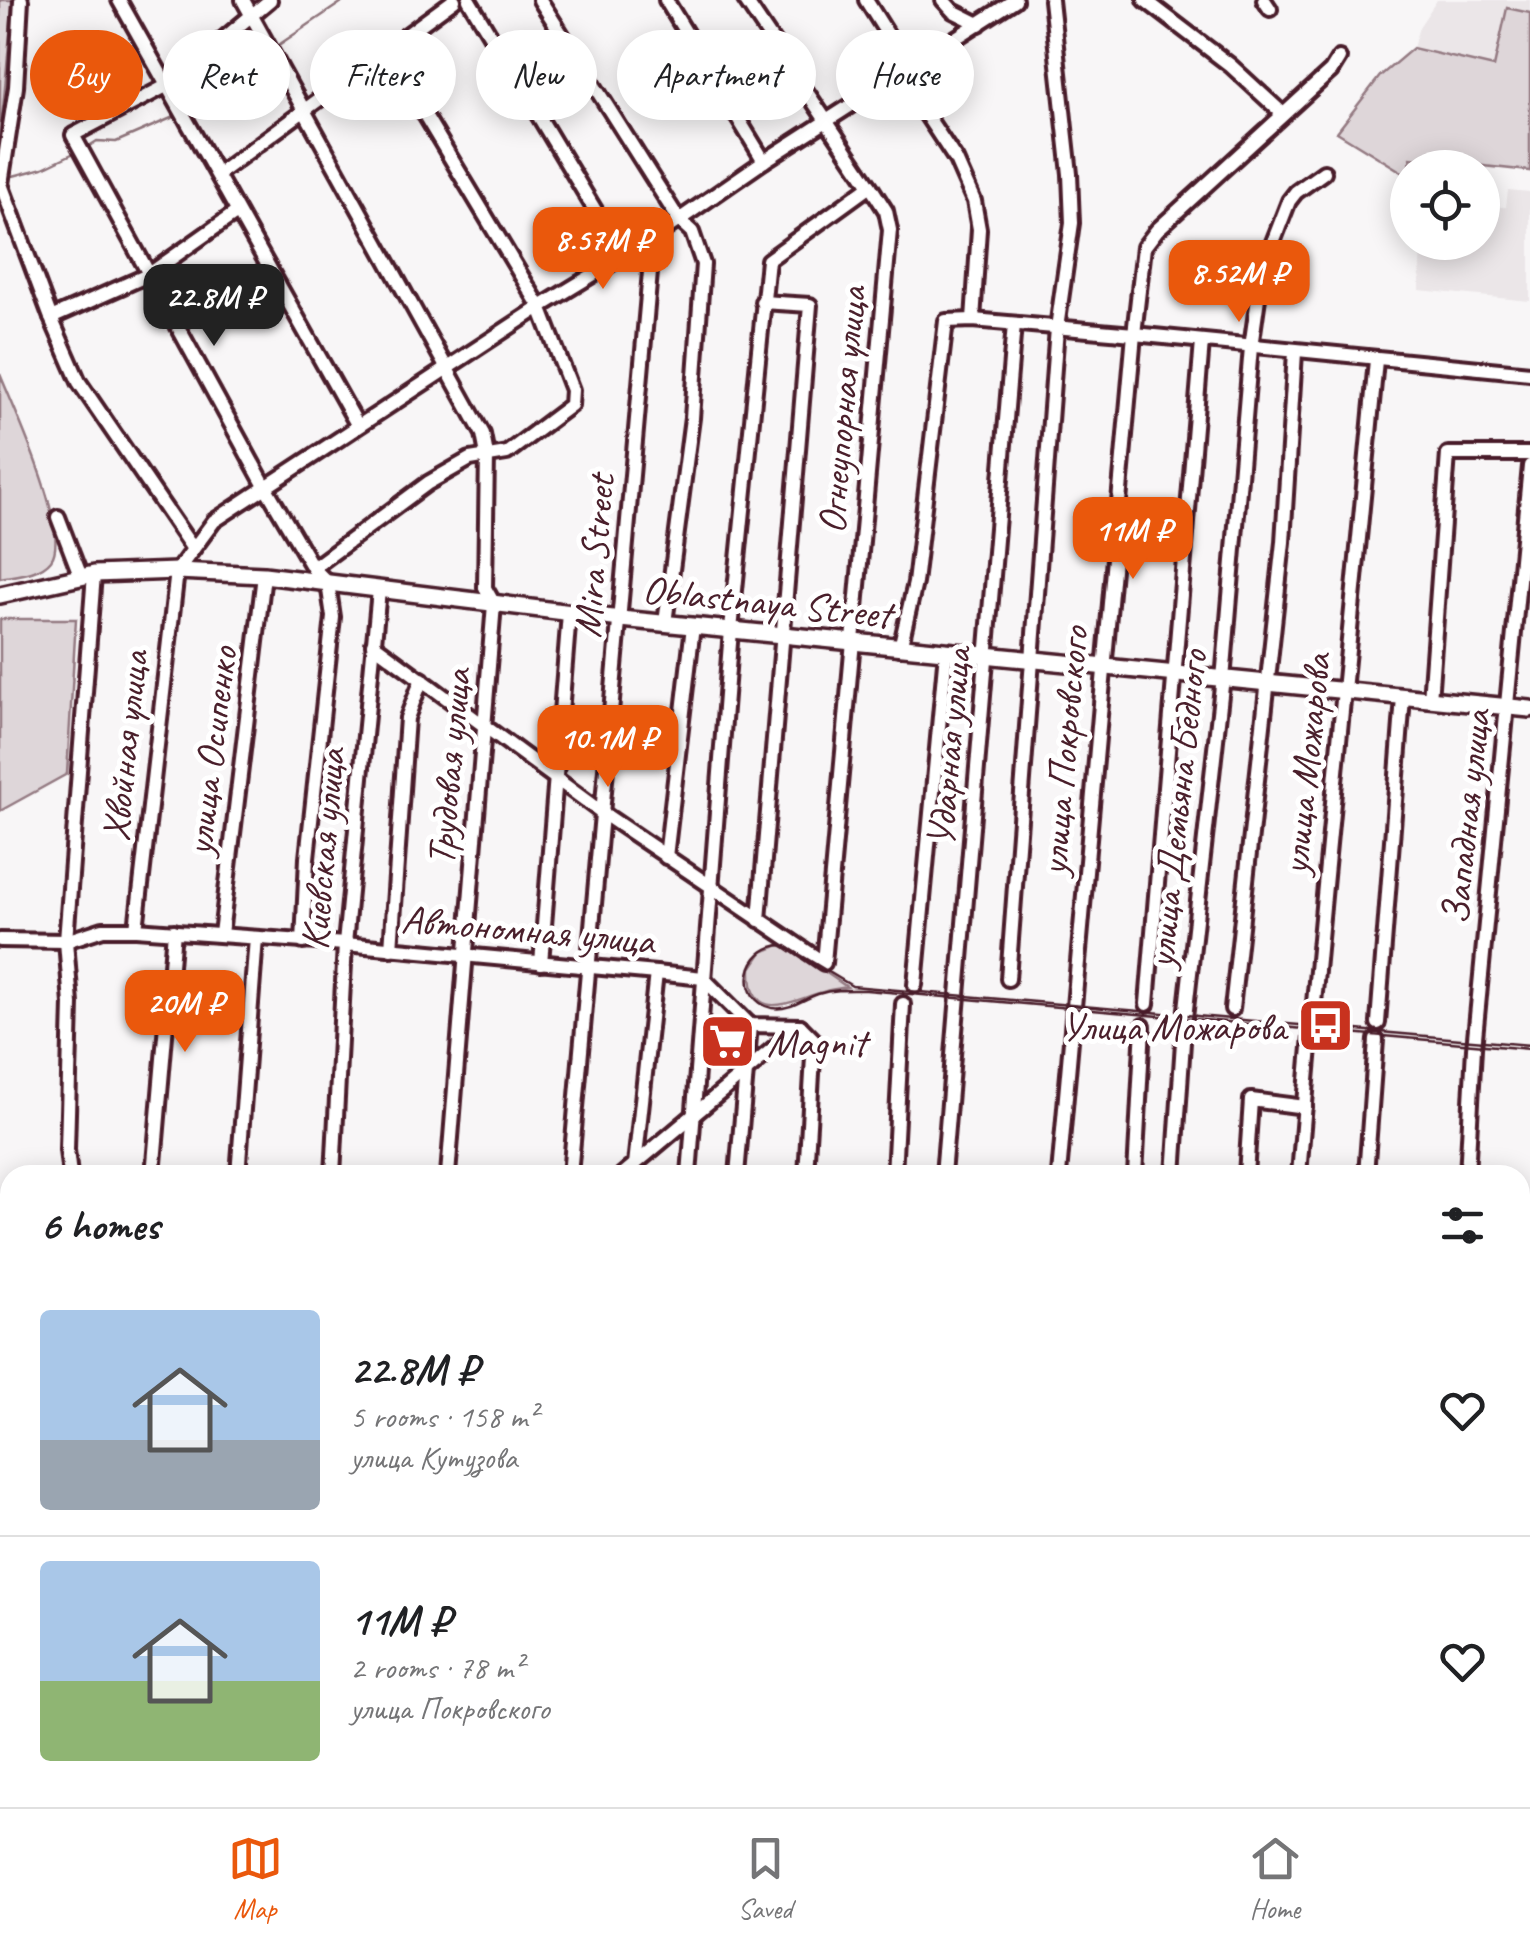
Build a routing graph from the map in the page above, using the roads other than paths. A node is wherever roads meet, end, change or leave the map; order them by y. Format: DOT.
graph roads {
  1 [pos="22,0"];
  2 [pos="119,0"];
  3 [pos="243,0"];
  4 [pos="270,0"];
  5 [pos="454,0"];
  6 [pos="469,0"];
  7 [pos="540,0"];
  8 [pos="666,0"];
  9 [pos="745,0"];
  10 [pos="866,0"];
  11 [pos="943,0"];
  12 [pos="1015,0"];
  13 [pos="1051,0"];
  14 [pos="1145,0"];
  15 [pos="252,16"];
  16 [pos="979,24"];
  17 [pos="235,30"];
  18 [pos="413,30"];
  19 [pos="885,30"];
  20 [pos="969,30"];
  21 [pos="1339,58"];
  22 [pos="163,77"];
  23 [pos="163,89"];
  24 [pos="310,106"];
  25 [pos="305,110"];
  26 [pos="1282,113"];
  27 [pos="836,114"];
  28 [pos="187,120"];
  29 [pos="428,120"];
  30 [pos="827,120"];
  31 [pos="930,120"];
  32 [pos="764,161"];
  33 [pos="1324,172"];
  34 [pos="218,174"];
  35 [pos="870,186"];
  36 [pos="237,212"];
  37 [pos="679,220"];
  38 [pos="650,240"];
  39 [pos="622,256"];
  40 [pos="148,274"];
  41 [pos="762,302"];
  42 [pos="540,307"];
  43 [pos="51,318"];
  44 [pos="973,320"];
  45 [pos="1014,324"];
  46 [pos="1057,328"];
  47 [pos="1134,334"];
  48 [pos="1202,342"];
  49 [pos="1251,348"];
  50 [pos="1295,352"];
  51 [pos="1376,360"];
  52 [pos="446,368"];
  53 [pos="1530,373"];
  54 [pos="358,426"];
  55 [pos="1530,454"];
  56 [pos="487,455"];
  57 [pos="1530,466"];
  58 [pos="265,486"];
  59 [pos="58,517"];
  60 [pos="193,549"];
  61 [pos="313,568"];
  62 [pos="177,571"];
  63 [pos="87,576"];
  64 [pos="264,576"];
  65 [pos="328,584"];
  66 [pos="379,590"];
  67 [pos="0,595"];
  68 [pos="494,604"];
  69 [pos="569,613"];
  70 [pos="621,618"];
  71 [pos="665,623"];
  72 [pos="694,626"];
  73 [pos="731,630"];
  74 [pos="782,636"];
  75 [pos="853,641"];
  76 [pos="374,644"];
  77 [pos="900,648"];
  78 [pos="946,652"];
  79 [pos="988,657"];
  80 [pos="1033,661"];
  81 [pos="1104,667"];
  82 [pos="1175,674"];
  83 [pos="422,679"];
  84 [pos="1223,680"];
  85 [pos="1266,684"];
  86 [pos="1346,692"];
  87 [pos="1402,697"];
  88 [pos="1430,700"];
  89 [pos="1508,707"];
  90 [pos="1530,710"];
  91 [pos="484,723"];
  92 [pos="556,776"];
  93 [pos="604,814"];
  94 [pos="666,857"];
  95 [pos="711,887"];
  96 [pos="759,920"];
  97 [pos="136,929"];
  98 [pos="174,932"];
  99 [pos="221,934"];
  100 [pos="256,938"];
  101 [pos="0,940"];
  102 [pos="66,941"];
  103 [pos="303,942"];
  104 [pos="345,944"];
  105 [pos="391,948"];
  106 [pos="464,957"];
  107 [pos="542,964"];
  108 [pos="591,967"];
  109 [pos="656,973"];
  110 [pos="703,978"];
  111 [pos="1008,979"];
  112 [pos="915,985"];
  113 [pos="903,1004"];
  114 [pos="1147,1004"];
  115 [pos="1232,1010"];
  116 [pos="1378,1023"];
  117 [pos="750,1026"];
  118 [pos="800,1026"];
  119 [pos="1143,1026"];
  120 [pos="1376,1040"];
  121 [pos="748,1068"];
  122 [pos="1305,1106"];
  123 [pos="695,1113"];
  124 [pos="69,1165"];
  125 [pos="154,1165"];
  126 [pos="239,1165"];
  127 [pos="334,1165"];
  128 [pos="449,1165"];
  129 [pos="571,1165"];
  130 [pos="634,1165"];
  131 [pos="690,1165"];
  132 [pos="738,1165"];
  133 [pos="807,1165"];
  134 [pos="895,1165"];
  135 [pos="944,1165"];
  136 [pos="1060,1165"];
  137 [pos="1135,1165"];
  138 [pos="1175,1165"];
  139 [pos="1247,1165"];
  140 [pos="1301,1165"];
  141 [pos="1367,1165"];
  142 [pos="1468,1165"];
  1 -- 43 [label="street"];
  2 -- 22 [label="street"];
  3 -- 15 [label="street"];
  4 -- 15 [label="street"];
  5 -- 18 [label="street"];
  6 -- 39 [label="street"];
  7 -- 37 [label="street"];
  8 -- 32 [label="street"];
  9 -- 30 [label="street, Огнеупорная улица"];
  10 -- 19 [label="street"];
  11 -- 16 [label="street"];
  12 -- 16 [label="street"];
  13 -- 46 [label="street"];
  14 -- 26 [label="street"];
  15 -- 17 [label="street"];
  15 -- 25 [label="street"];
  16 -- 20 [label="street"];
  21 -- 26 [label="street, улица Покровского"];
  23 -- 40 [label="street"];
  24 -- 25 [label="street"];
  25 -- 34 [label="street"];
  25 -- 52 [label="street"];
  26 -- 47 [label="street, улица Покровского"];
  27 -- 30 [label="street"];
  28 -- 34 [label="street"];
  29 -- 42 [label="street"];
  30 -- 32 [label="street"];
  30 -- 35 [label="street, Огнеупорная улица"];
  31 -- 44 [label="street"];
  32 -- 37 [label="street"];
  33 -- 49 [label="street, улица Демьяна Бедного"];
  34 -- 36 [label="street"];
  35 -- 41 [label="street"];
  35 -- 75 [label="street, Огнеупорная улица"];
  36 -- 40 [label="street"];
  36 -- 54 [label="street"];
  37 -- 38 [label="street"];
  37 -- 71 [label="street"];
  38 -- 39 [label="street"];
  38 -- 70 [label="street, Mira Street"];
  39 -- 42 [label="street"];
  40 -- 43 [label="street"];
  40 -- 58 [label="street"];
  41 -- 73 [label="street"];
  41 -- 74 [label="street"];
  42 -- 52 [label="street"];
  42 -- 56 [label="street"];
  43 -- 60 [label="street"];
  44 -- 45 [label="street"];
  44 -- 77 [label="street"];
  45 -- 46 [label="street"];
  45 -- 79 [label="street, Ударная улица"];
  46 -- 47 [label="street"];
  46 -- 80 [label="street"];
  47 -- 48 [label="street"];
  47 -- 81 [label="street, улица Покровского"];
  48 -- 49 [label="street"];
  48 -- 82 [label="street"];
  49 -- 50 [label="street"];
  49 -- 84 [label="street, улица Демьяна Бедного"];
  50 -- 51 [label="street"];
  50 -- 85 [label="street"];
  51 -- 53 [label="street"];
  51 -- 86 [label="street, улица Можарова"];
  52 -- 54 [label="street"];
  52 -- 56 [label="street"];
  54 -- 58 [label="street"];
  55 -- 88 [label="street"];
  56 -- 61 [label="street"];
  56 -- 68 [label="street, Трудовая улица"];
  57 -- 89 [label="street, Западная улица"];
  58 -- 60 [label="street"];
  58 -- 61 [label="street"];
  59 -- 63 [label="street"];
  60 -- 62 [label="street"];
  61 -- 65 [label="street"];
  62 -- 63 [label="main road, Oblastnaya Street"];
  62 -- 64 [label="main road, Oblastnaya Street"];
  62 -- 97 [label="street, Хвойная улица"];
  63 -- 67 [label="main road, Oblastnaya Street"];
  63 -- 102 [label="street"];
  64 -- 65 [label="main road, Oblastnaya Street"];
  64 -- 99 [label="street, улица Осипенко"];
  65 -- 66 [label="main road, Oblastnaya Street"];
  65 -- 103 [label="street"];
  66 -- 68 [label="main road, Oblastnaya Street"];
  66 -- 76 [label="street, Киевская улица"];
  68 -- 69 [label="main road, Oblastnaya Street"];
  68 -- 91 [label="street, Трудовая улица"];
  69 -- 70 [label="main road, Oblastnaya Street"];
  69 -- 92 [label="street"];
  70 -- 71 [label="main road, Oblastnaya Street"];
  70 -- 93 [label="street, Mira Street"];
  71 -- 72 [label="main road, Oblastnaya Street"];
  72 -- 73 [label="main road, Oblastnaya Street"];
  72 -- 94 [label="street"];
  73 -- 74 [label="main road, Oblastnaya Street"];
  73 -- 95 [label="street"];
  74 -- 75 [label="main road, Oblastnaya Street"];
  74 -- 96 [label="street"];
  75 -- 77 [label="main road, Oblastnaya Street"];
  75 -- 96 [label="street, Огнеупорная улица"];
  76 -- 83 [label="street"];
  76 -- 104 [label="street, Киевская улица"];
  77 -- 78 [label="main road, Oblastnaya Street"];
  78 -- 79 [label="main road, Oblastnaya Street"];
  78 -- 112 [label="street"];
  79 -- 80 [label="main road, Oblastnaya Street"];
  79 -- 135 [label="street, Ударная улица"];
  80 -- 81 [label="main road, Oblastnaya Street"];
  80 -- 111 [label="street"];
  81 -- 82 [label="main road, Oblastnaya Street"];
  81 -- 136 [label="street, улица Покровского"];
  82 -- 84 [label="main road, Oblastnaya Street"];
  82 -- 114 [label="street"];
  83 -- 91 [label="street"];
  83 -- 105 [label="street"];
  84 -- 85 [label="main road, Oblastnaya Street"];
  84 -- 138 [label="street, улица Демьяна Бедного"];
  85 -- 86 [label="main road, Oblastnaya Street"];
  85 -- 115 [label="street"];
  86 -- 87 [label="main road, Oblastnaya Street"];
  86 -- 122 [label="street, улица Можарова"];
  87 -- 88 [label="main road, Oblastnaya Street"];
  87 -- 116 [label="street"];
  88 -- 89 [label="main road, Oblastnaya Street"];
  89 -- 90 [label="main road, Oblastnaya Street"];
  89 -- 142 [label="street, Западная улица"];
  91 -- 92 [label="street"];
  91 -- 106 [label="street, Трудовая улица"];
  92 -- 93 [label="street"];
  92 -- 107 [label="street"];
  93 -- 94 [label="street"];
  93 -- 108 [label="street, Mira Street"];
  94 -- 95 [label="street"];
  95 -- 96 [label="street"];
  95 -- 110 [label="street"];
  97 -- 98 [label="street, Автономная улица"];
  97 -- 102 [label="street, Автономная улица"];
  98 -- 99 [label="street, Автономная улица"];
  98 -- 125 [label="street"];
  99 -- 100 [label="street, Автономная улица"];
  100 -- 103 [label="street, Автономная улица"];
  100 -- 126 [label="street"];
  101 -- 102 [label="street, Автономная улица"];
  102 -- 124 [label="street"];
  103 -- 104 [label="street, Автономная улица"];
  104 -- 105 [label="street, Автономная улица"];
  104 -- 127 [label="street, Киевская улица"];
  105 -- 106 [label="street, Автономная улица"];
  106 -- 107 [label="street, Автономная улица"];
  106 -- 128 [label="street, Трудовая улица"];
  107 -- 108 [label="street, Автономная улица"];
  108 -- 109 [label="street, Автономная улица"];
  108 -- 129 [label="street, Mira Street"];
  109 -- 110 [label="street, Автономная улица"];
  109 -- 130 [label="street"];
  110 -- 117 [label="street, Автономная улица"];
  110 -- 123 [label="street"];
  113 -- 134 [label="street"];
  117 -- 118 [label="street"];
  117 -- 121 [label="street"];
  118 -- 121 [label="street"];
  118 -- 133 [label="street"];
  119 -- 137 [label="street"];
  120 -- 141 [label="street"];
  121 -- 123 [label="street"];
  121 -- 132 [label="street"];
  122 -- 139 [label="street"];
  122 -- 140 [label="street, улица Можарова"];
  123 -- 130 [label="street"];
  123 -- 131 [label="street"];
}
